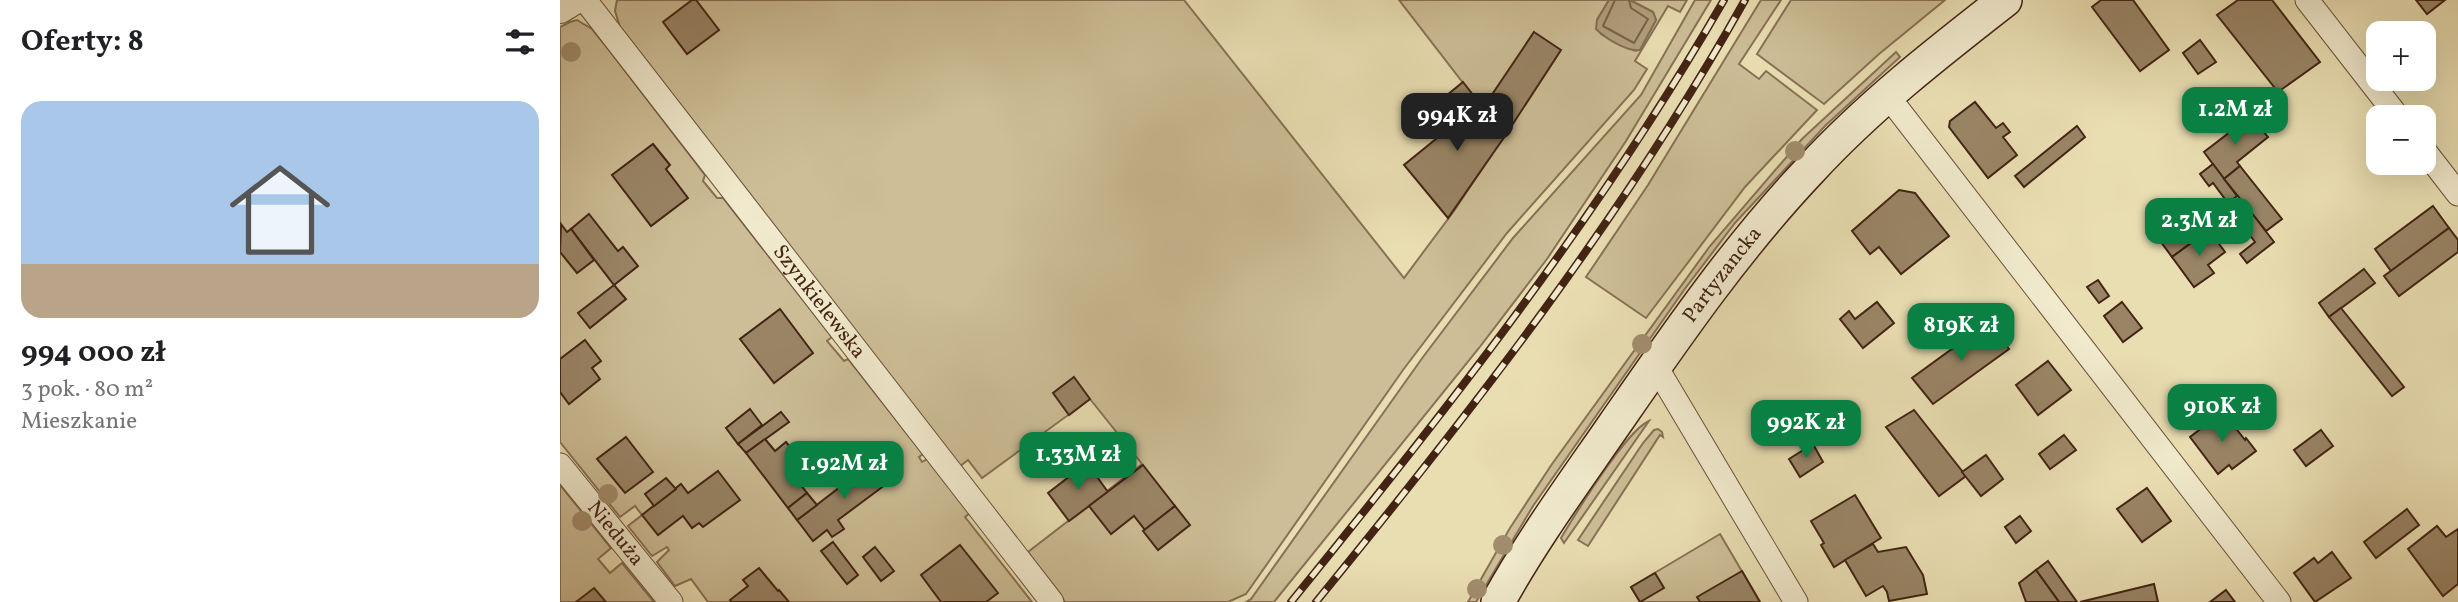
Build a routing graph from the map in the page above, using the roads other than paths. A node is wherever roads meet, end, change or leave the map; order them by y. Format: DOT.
graph roads {
  1 [pos="573,0"];
  2 [pos="585,0"];
  3 [pos="2006,0"];
  4 [pos="2307,0"];
  5 [pos="560,8"];
  6 [pos="1887,95"];
  7 [pos="2389,105"];
  8 [pos="2436,166"];
  9 [pos="2458,194"];
  10 [pos="1656,365"];
  11 [pos="560,465"];
  12 [pos="671,602"];
  13 [pos="1052,602"];
  14 [pos="1498,602"];
  15 [pos="1796,602"];
  16 [pos="2279,602"];
  1 -- 5 [label="street"];
  2 -- 13 [label="street, Szynkielewska"];
  3 -- 6 [label="main road, Partyzancka"];
  4 -- 7 [label="street"];
  6 -- 10 [label="main road, Partyzancka"];
  6 -- 16 [label="street"];
  8 -- 9 [label="street"];
  10 -- 14 [label="main road, Partyzancka"];
  10 -- 15 [label="street"];
  11 -- 12 [label="street, Nieduża"];
}
